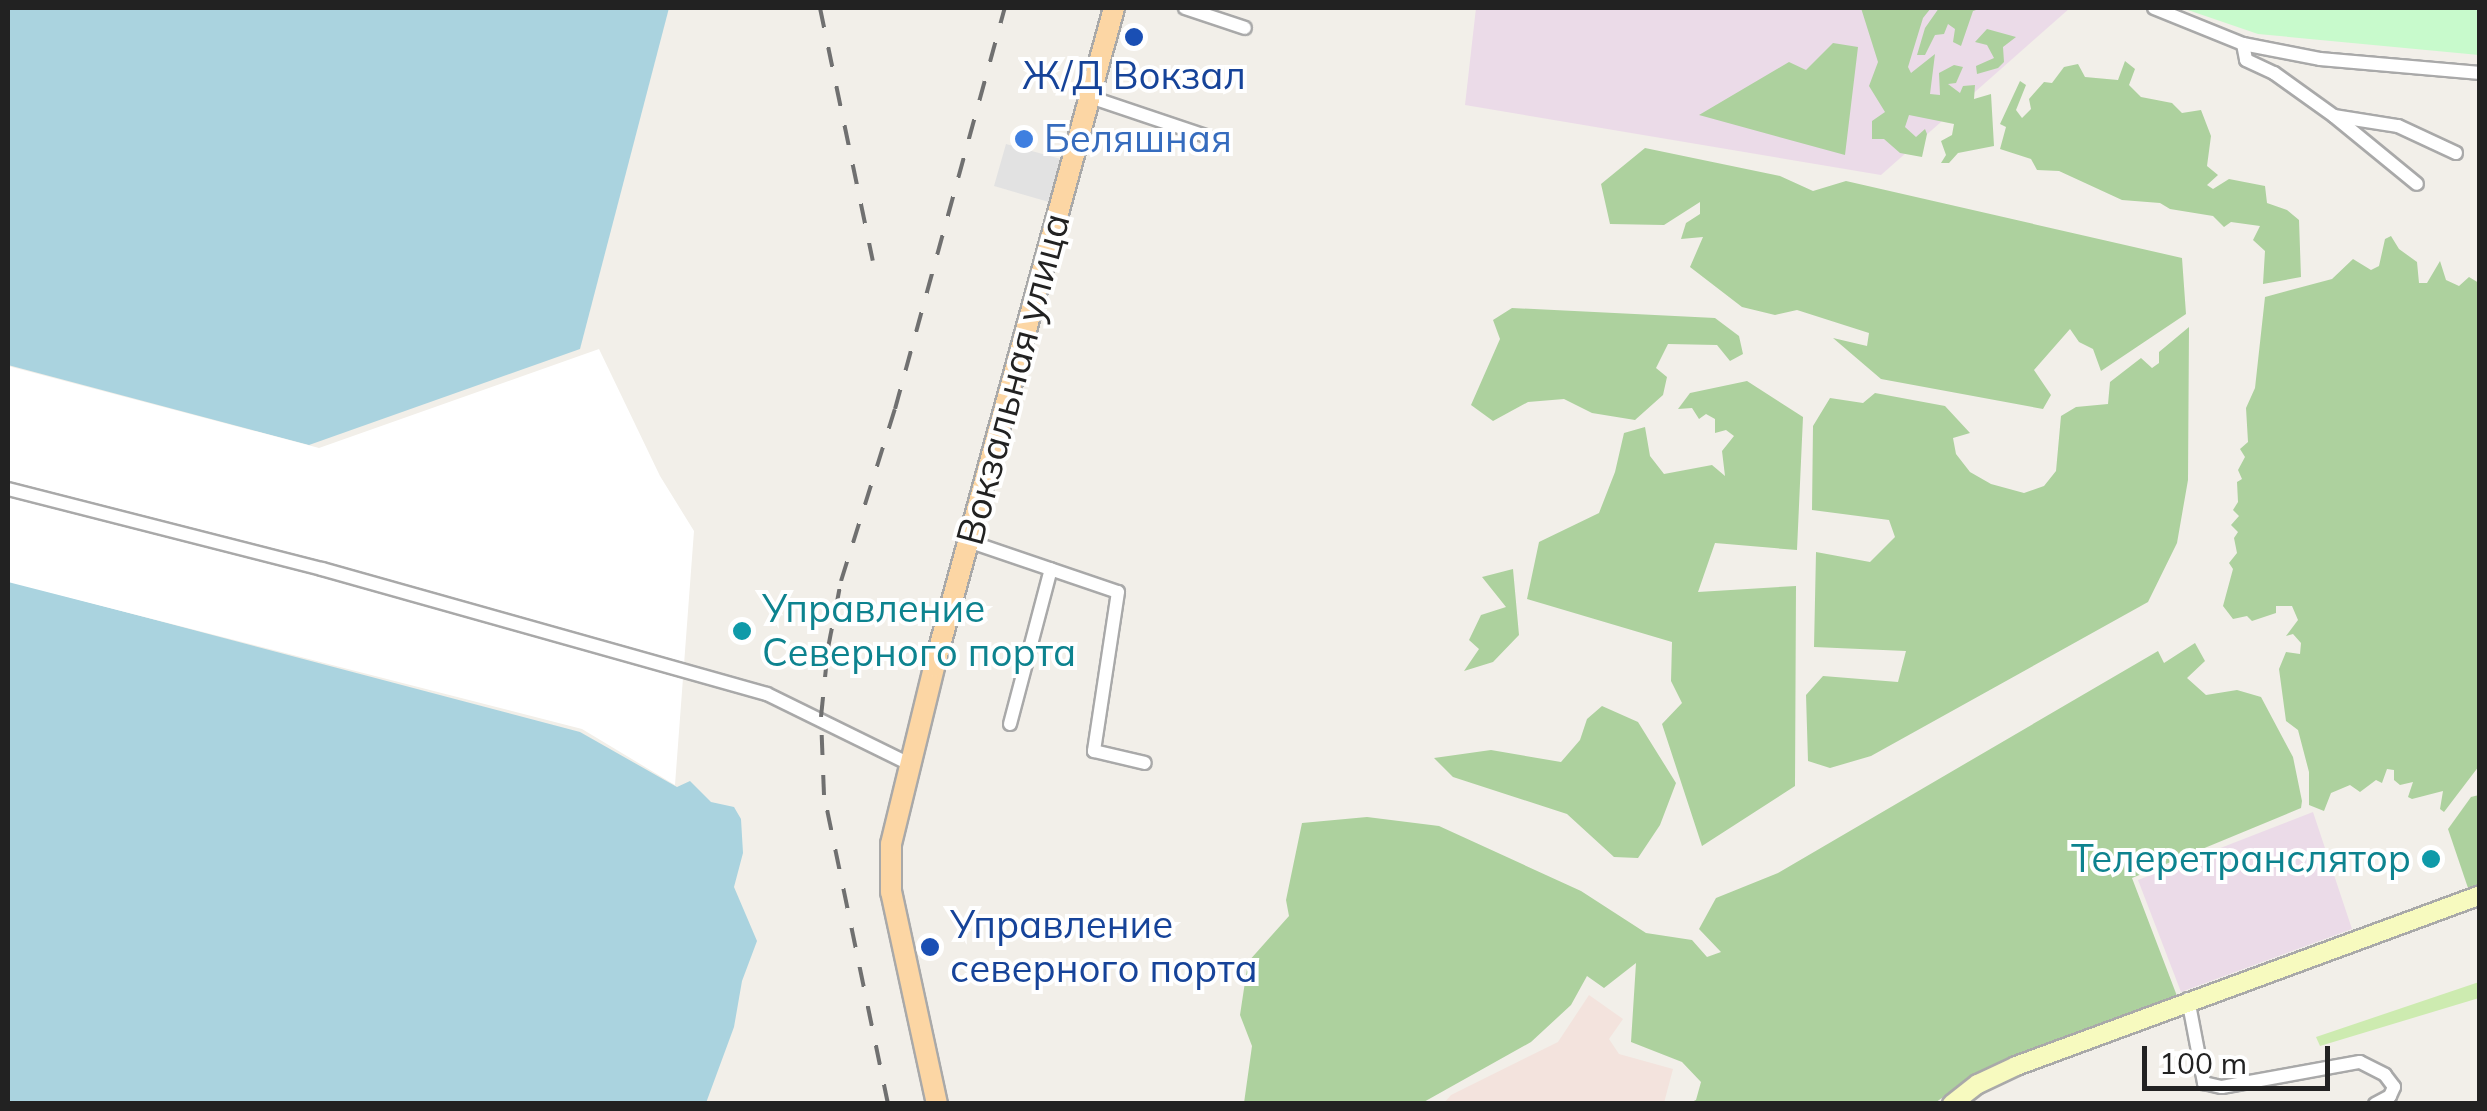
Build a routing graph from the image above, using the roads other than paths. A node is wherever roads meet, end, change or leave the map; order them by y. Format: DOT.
graph roads {
  1 [pos="1114,8"];
  2 [pos="1185,8"];
  3 [pos="2154,8"];
  4 [pos="1245,28"];
  5 [pos="2243,44"];
  6 [pos="2480,73"];
  7 [pos="1090,98"];
  8 [pos="2334,116"];
  9 [pos="1206,136"];
  10 [pos="2456,153"];
  11 [pos="2417,184"];
  12 [pos="8,489"];
  13 [pos="968,542"];
  14 [pos="1052,569"];
  15 [pos="1010,724"];
  16 [pos="1145,763"];
  17 [pos="911,766"];
  18 [pos="2480,894"];
  19 [pos="2188,999"];
  20 [pos="937,1104"];
  21 [pos="1952,1104"];
  22 [pos="2375,1104"];
  1 -- 7 [label="main road, Вокзальная улица"];
  2 -- 4 [label="street"];
  3 -- 5 [label="street"];
  5 -- 6 [label="street"];
  5 -- 8 [label="street"];
  7 -- 9 [label="street"];
  7 -- 13 [label="main road, Вокзальная улица"];
  8 -- 10 [label="street"];
  8 -- 11 [label="street"];
  12 -- 17 [label="street"];
  13 -- 14 [label="street"];
  13 -- 17 [label="main road, Вокзальная улица"];
  14 -- 15 [label="street"];
  14 -- 16 [label="street"];
  17 -- 20 [label="main road, Вокзальная улица"];
  18 -- 19 [label="street"];
  19 -- 21 [label="street"];
  19 -- 22 [label="street"];
}
